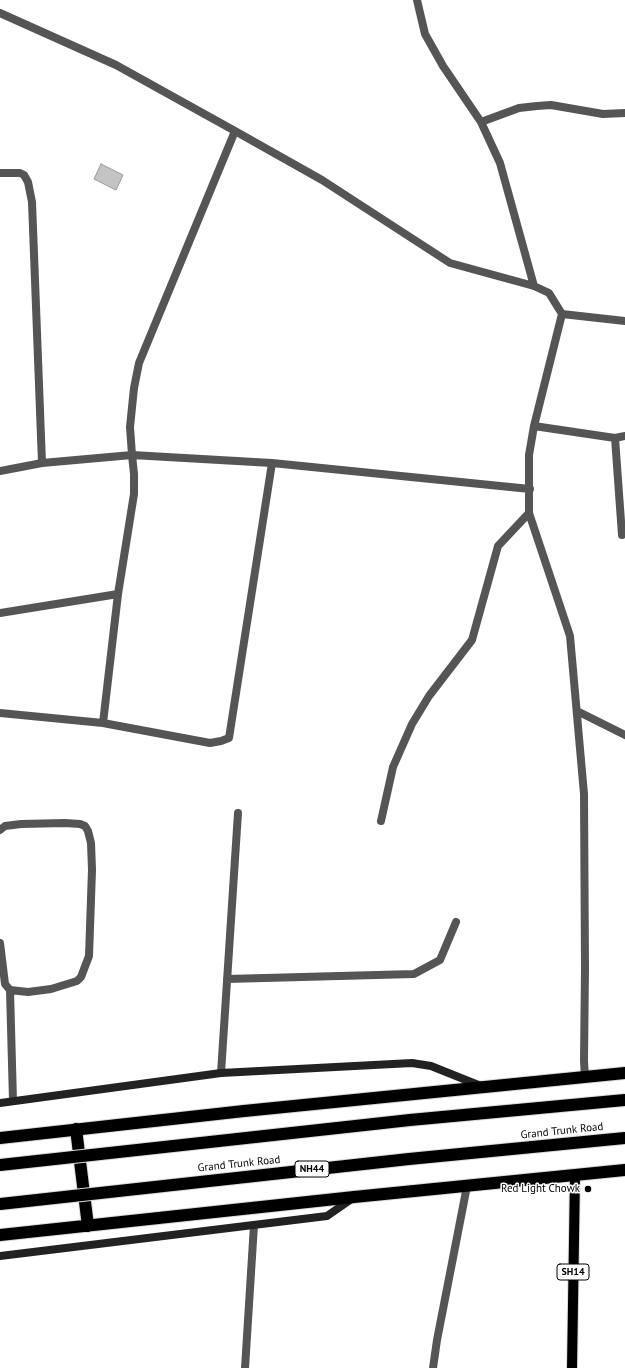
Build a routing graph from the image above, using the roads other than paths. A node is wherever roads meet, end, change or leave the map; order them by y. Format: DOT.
graph roads {
  1 [pos="417,0"];
  2 [pos="0,13"];
  3 [pos="625,113"];
  4 [pos="481,122"];
  5 [pos="235,131"];
  6 [pos="0,172"];
  7 [pos="534,286"];
  8 [pos="562,314"];
  9 [pos="625,321"];
  10 [pos="534,426"];
  11 [pos="625,436"];
  12 [pos="615,438"];
  13 [pos="132,455"];
  14 [pos="42,463"];
  15 [pos="272,463"];
  16 [pos="0,471"];
  17 [pos="530,489"];
  18 [pos="529,513"];
  19 [pos="622,535"];
  20 [pos="118,594"];
  21 [pos="0,613"];
  22 [pos="577,711"];
  23 [pos="0,713"];
  24 [pos="103,723"];
  25 [pos="625,735"];
  26 [pos="238,813"];
  27 [pos="381,821"];
  28 [pos="0,830"];
  29 [pos="456,922"];
  30 [pos="0,943"];
  31 [pos="227,979"];
  32 [pos="10,990"];
  33 [pos="221,1073"];
  34 [pos="625,1073"];
  35 [pos="585,1077"];
  36 [pos="483,1087"];
  37 [pos="625,1100"];
  38 [pos="13,1101"];
  39 [pos="0,1103"];
  40 [pos="76,1129"];
  41 [pos="0,1138"];
  42 [pos="625,1138"];
  43 [pos="0,1165"];
  44 [pos="625,1170"];
  45 [pos="575,1175"];
  46 [pos="467,1186"];
  47 [pos="354,1197"];
  48 [pos="0,1204"];
  49 [pos="254,1225"];
  50 [pos="88,1226"];
  51 [pos="0,1235"];
  52 [pos="0,1256"];
  53 [pos="245,1368"];
  54 [pos="433,1368"];
  55 [pos="572,1368"];
  1 -- 4 [label="street"];
  2 -- 5 [label="street"];
  3 -- 4 [label="street"];
  4 -- 7 [label="street"];
  5 -- 7 [label="street"];
  5 -- 13 [label="street"];
  6 -- 14 [label="street"];
  7 -- 8 [label="street"];
  8 -- 9 [label="street"];
  8 -- 10 [label="street"];
  10 -- 12 [label="street"];
  10 -- 17 [label="street"];
  11 -- 12 [label="street"];
  12 -- 19 [label="street"];
  13 -- 14 [label="street"];
  13 -- 15 [label="street"];
  13 -- 20 [label="street"];
  14 -- 16 [label="street"];
  15 -- 17 [label="street"];
  15 -- 24 [label="street"];
  17 -- 18 [label="street"];
  18 -- 22 [label="street"];
  18 -- 27 [label="street"];
  20 -- 21 [label="street"];
  20 -- 24 [label="street"];
  22 -- 25 [label="street"];
  22 -- 35 [label="street"];
  23 -- 24 [label="street"];
  26 -- 31 [label="street"];
  28 -- 32 [label="street"];
  29 -- 31 [label="street"];
  30 -- 32 [label="street"];
  31 -- 33 [label="street"];
  32 -- 38 [label="street"];
  33 -- 36 [label="street"];
  33 -- 38 [label="street"];
  34 -- 35 [label="highway"];
  35 -- 36 [label="highway"];
  36 -- 40 [label="highway"];
  37 -- 43 [label="highway, bridge"];
  38 -- 39 [label="street"];
  40 -- 41 [label="highway"];
  40 -- 50 [label="highway"];
  42 -- 48 [label="highway, Grand Trunk Road / NH44, bridge"];
  44 -- 45 [label="highway"];
  45 -- 46 [label="highway"];
  45 -- 55 [label="main road, SH14"];
  46 -- 47 [label="highway"];
  46 -- 54 [label="street"];
  47 -- 49 [label="street"];
  47 -- 50 [label="highway"];
  49 -- 52 [label="street"];
  49 -- 53 [label="street"];
  50 -- 51 [label="highway"];
}
